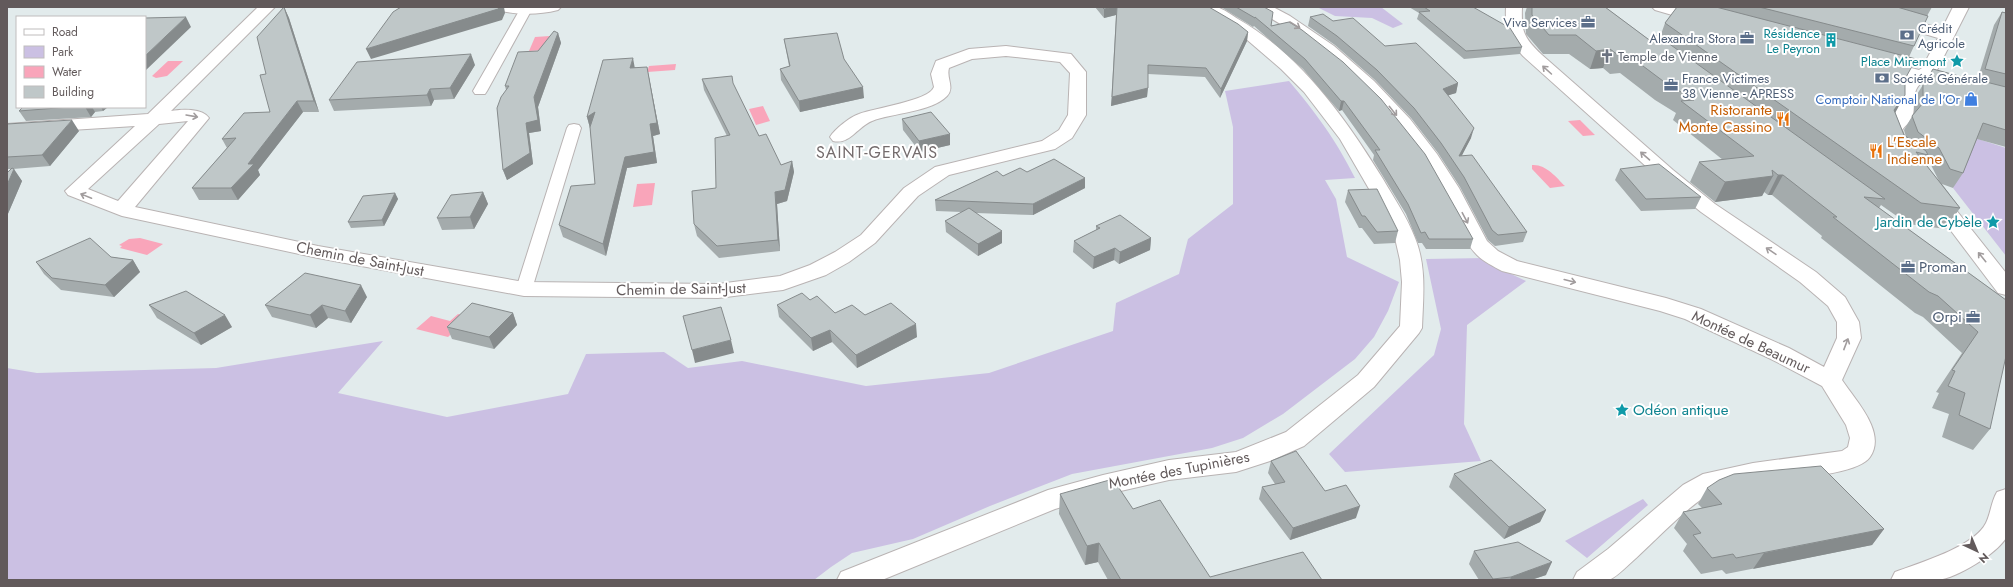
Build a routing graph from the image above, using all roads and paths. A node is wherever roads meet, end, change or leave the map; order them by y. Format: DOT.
graph roads {
  1 [pos="267,7"];
  2 [pos="502,7"];
  3 [pos="553,7"];
  4 [pos="1206,7"];
  5 [pos="1261,7"];
  6 [pos="1514,7"];
  7 [pos="1660,7"];
  8 [pos="1849,7"];
  9 [pos="1960,7"];
  10 [pos="525,11"];
  11 [pos="1721,23"];
  12 [pos="1946,35"];
  13 [pos="1865,62"];
  14 [pos="1923,75"];
  15 [pos="480,91"];
  16 [pos="2006,97"];
  17 [pos="153,119"];
  18 [pos="574,128"];
  19 [pos="7,129"];
  20 [pos="839,137"];
  21 [pos="1916,163"];
  22 [pos="1928,180"];
  23 [pos="122,210"];
  24 [pos="2006,288"];
  25 [pos="524,289"];
  26 [pos="1986,290"];
  27 [pos="2006,305"];
  28 [pos="1830,380"];
  29 [pos="2006,499"];
  30 [pos="851,580"];
  31 [pos="1587,580"];
  32 [pos="1905,580"];
  1 -- 17 [label="street, Chemin de Saint-Just"];
  2 -- 10 [label="street"];
  3 -- 10 [label="street"];
  4 -- 30 [label="street, Montée des Tupinières"];
  5 -- 28 [label="street, Montée de Beaumur, one-way"];
  28 -- 6 [label="street, one-way"];
  7 -- 11 [label="street"];
  8 -- 12 [label="street"];
  9 -- 12 [label="street"];
  10 -- 15 [label="lane"];
  12 -- 14 [label="street"];
  13 -- 14 [label="street"];
  14 -- 16 [label="street"];
  14 -- 21 [label="street"];
  17 -- 19 [label="street"];
  23 -- 17 [label="street, Chemin de Saint-Just, one-way"];
  17 -- 23 [label="street, one-way"];
  18 -- 25 [label="lane"];
  20 -- 25 [label="street, Chemin de Saint-Just"];
  24 -- 22 [label="street, one-way"];
  23 -- 25 [label="street, Chemin de Saint-Just"];
  26 -- 27 [label="street"];
  28 -- 31 [label="street"];
  29 -- 32 [label="street"];
}
